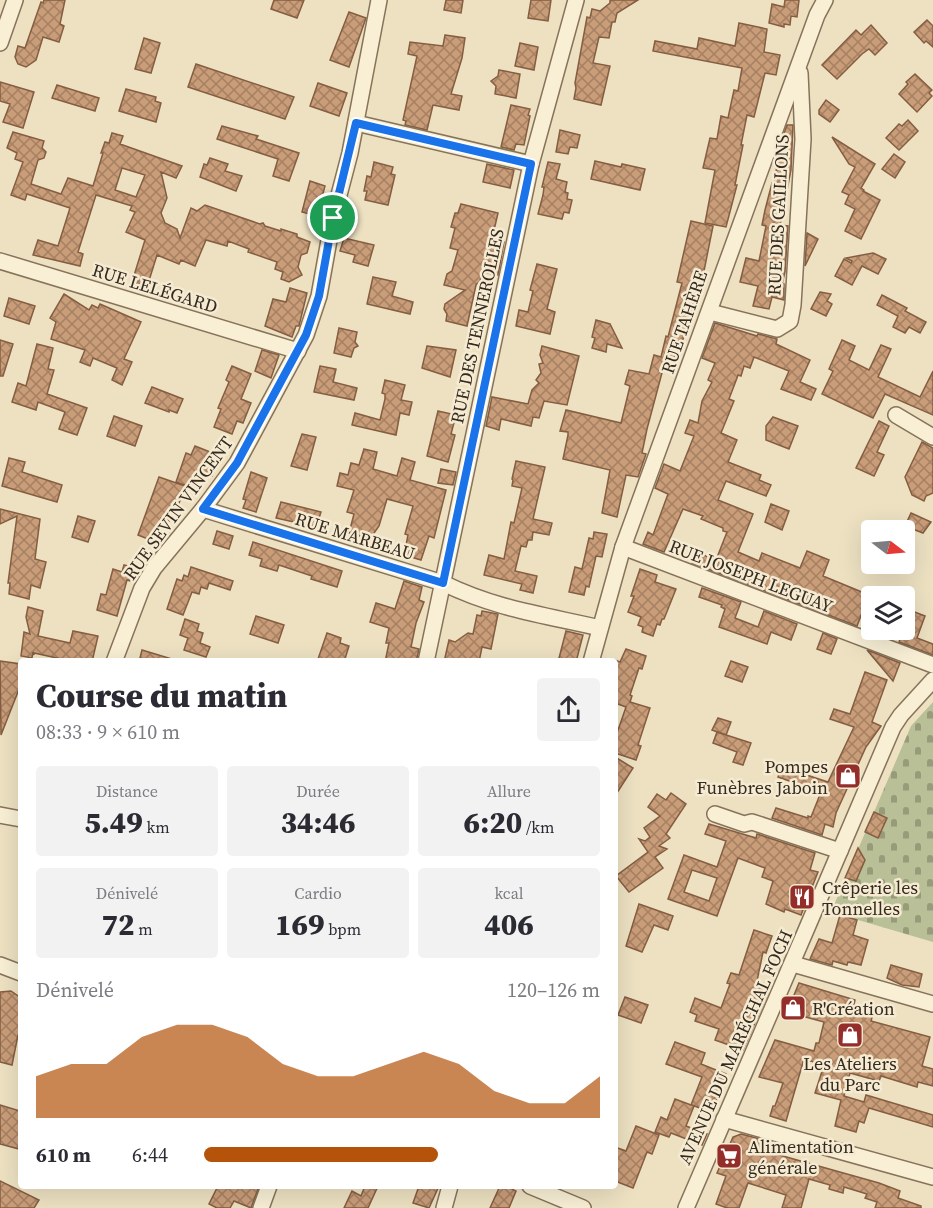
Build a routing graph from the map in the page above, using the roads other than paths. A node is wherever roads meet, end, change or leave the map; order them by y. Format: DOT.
graph roads {
  1 [pos="15,0"];
  2 [pos="379,0"];
  3 [pos="576,0"];
  4 [pos="825,0"];
  5 [pos="0,43"];
  6 [pos="800,64"];
  7 [pos="356,123"];
  8 [pos="531,164"];
  9 [pos="0,261"];
  10 [pos="710,312"];
  11 [pos="298,351"];
  12 [pos="896,416"];
  13 [pos="933,437"];
  14 [pos="203,509"];
  15 [pos="623,547"];
  16 [pos="443,583"];
  17 [pos="600,628"];
  18 [pos="116,658"];
  19 [pos="427,658"];
  20 [pos="592,658"];
  21 [pos="933,665"];
  22 [pos="933,680"];
  23 [pos="715,814"];
  24 [pos="0,815"];
  25 [pos="18,818"];
  26 [pos="840,851"];
  27 [pos="793,964"];
  28 [pos="0,965"];
  29 [pos="18,972"];
  30 [pos="933,1004"];
  31 [pos="724,1119"];
  32 [pos="933,1177"];
  33 [pos="268,1189"];
  34 [pos="449,1189"];
  35 [pos="537,1189"];
  36 [pos="261,1208"];
  37 [pos="444,1208"];
  38 [pos="583,1208"];
  39 [pos="686,1208"];
  1 -- 5 [label="street"];
  2 -- 7 [label="street, RUE SEVIN VINCENT"];
  3 -- 8 [label="street, RUE DES TENNEROLLES"];
  4 -- 6 [label="street, RUE TAHÈRE"];
  6 -- 10 [label="street, RUE TAHÈRE"];
  6 -- 10 [label="street, RUE DES GAILLONS"];
  7 -- 8 [label="street"];
  7 -- 11 [label="street, RUE SEVIN VINCENT"];
  8 -- 16 [label="street, RUE DES TENNEROLLES"];
  9 -- 11 [label="street, RUE LELÉGARD"];
  10 -- 15 [label="street, RUE TAHÈRE"];
  11 -- 14 [label="street, RUE SEVIN VINCENT"];
  12 -- 13 [label="street"];
  14 -- 16 [label="street, RUE MARBEAU"];
  14 -- 18 [label="street, RUE SEVIN VINCENT"];
  15 -- 17 [label="street, RUE TAHÈRE"];
  15 -- 21 [label="street, RUE JOSEPH LEGUAY"];
  16 -- 17 [label="street, RUE MARBEAU"];
  16 -- 19 [label="street, RUE DES TENNEROLLES"];
  17 -- 20 [label="street, RUE TAHÈRE"];
  22 -- 26 [label="street, AVENUE DU MARÉCHAL FOCH"];
  23 -- 26 [label="street"];
  24 -- 25 [label="street"];
  26 -- 27 [label="street, AVENUE DU MARÉCHAL FOCH"];
  27 -- 30 [label="street"];
  27 -- 31 [label="street, AVENUE DU MARÉCHAL FOCH"];
  28 -- 29 [label="street"];
  31 -- 32 [label="street"];
  31 -- 39 [label="street, AVENUE DU MARÉCHAL FOCH"];
  33 -- 36 [label="street"];
  34 -- 37 [label="street"];
  35 -- 38 [label="street"];
}
